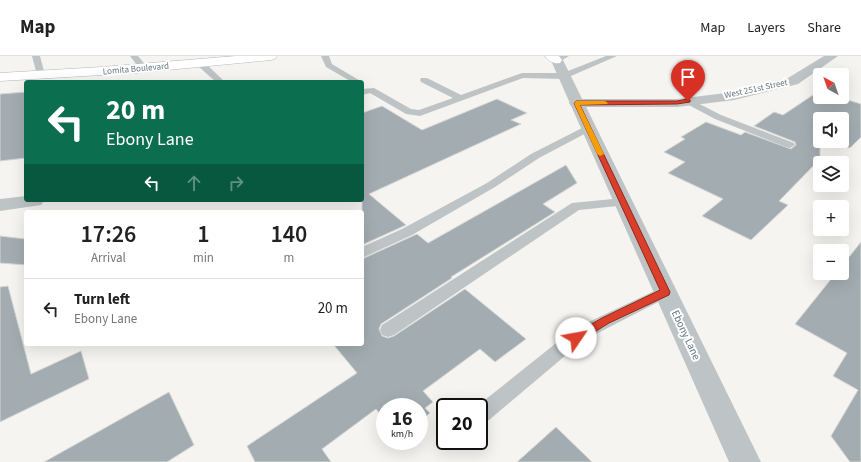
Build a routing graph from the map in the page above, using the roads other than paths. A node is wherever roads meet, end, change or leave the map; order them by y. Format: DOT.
graph roads {
  1 [pos="36,56"];
  2 [pos="134,56"];
  3 [pos="271,56"];
  4 [pos="325,56"];
  5 [pos="613,56"];
  6 [pos="832,56"];
  7 [pos="558,61"];
  8 [pos="201,64"];
  9 [pos="144,68"];
  10 [pos="41,75"];
  11 [pos="0,77"];
  12 [pos="220,80"];
  13 [pos="355,80"];
  14 [pos="424,80"];
  15 [pos="366,91"];
  16 [pos="461,98"];
  17 [pos="688,101"];
  18 [pos="576,103"];
  19 [pos="588,128"];
  20 [pos="790,145"];
  21 [pos="26,202"];
  22 [pos="623,202"];
  23 [pos="0,205"];
  24 [pos="364,252"];
  25 [pos="665,292"];
  26 [pos="388,330"];
  27 [pos="488,409"];
  28 [pos="745,462"];
  1 -- 10 [label="lane"];
  2 -- 9 [label="lane"];
  3 -- 8 [label="main road, Lomita Boulevard"];
  4 -- 13 [label="lane"];
  5 -- 7 [label="lane"];
  6 -- 17 [label="street, West 251st Street"];
  7 -- 16 [label="lane"];
  7 -- 18 [label="street, Ebony Lane"];
  8 -- 9 [label="main road, Lomita Boulevard"];
  8 -- 12 [label="lane"];
  9 -- 10 [label="main road, Lomita Boulevard"];
  10 -- 11 [label="main road, Lomita Boulevard"];
  14 -- 16 [label="lane"];
  15 -- 16 [label="lane"];
  17 -- 18 [label="street, West 251st Street"];
  17 -- 20 [label="lane"];
  18 -- 19 [label="street, Ebony Lane"];
  19 -- 22 [label="street, Ebony Lane"];
  19 -- 24 [label="lane"];
  21 -- 23 [label="street"];
  22 -- 25 [label="street, Ebony Lane"];
  22 -- 26 [label="lane"];
  25 -- 27 [label="lane"];
  25 -- 28 [label="street, Ebony Lane"];
}
